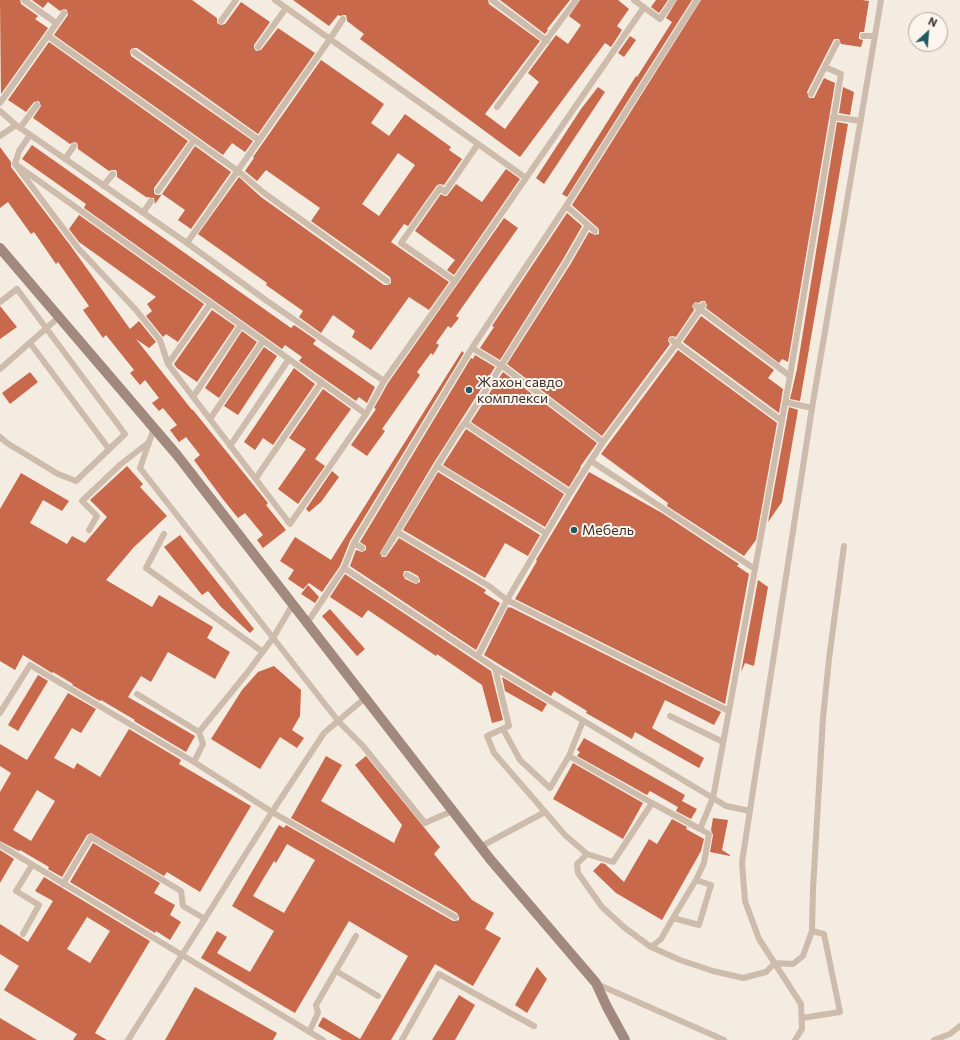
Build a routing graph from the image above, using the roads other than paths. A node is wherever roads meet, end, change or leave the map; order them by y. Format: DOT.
graph roads {
  1 [pos="24,0"];
  2 [pos="236,0"];
  3 [pos="275,0"];
  4 [pos="492,0"];
  5 [pos="576,0"];
  6 [pos="634,0"];
  7 [pos="673,0"];
  8 [pos="697,0"];
  9 [pos="881,0"];
  10 [pos="644,7"];
  11 [pos="286,8"];
  12 [pos="64,13"];
  13 [pos="343,18"];
  14 [pos="222,21"];
  15 [pos="56,23"];
  16 [pos="48,36"];
  17 [pos="863,36"];
  18 [pos="875,36"];
  19 [pos="330,39"];
  20 [pos="547,41"];
  21 [pos="837,43"];
  22 [pos="258,47"];
  23 [pos="138,53"];
  24 [pos="826,67"];
  25 [pos="811,94"];
  26 [pos="0,103"];
  27 [pos="37,105"];
  28 [pos="497,107"];
  29 [pos="0,111"];
  30 [pos="833,117"];
  31 [pos="861,121"];
  32 [pos="18,127"];
  33 [pos="30,135"];
  34 [pos="0,136"];
  35 [pos="194,140"];
  36 [pos="260,140"];
  37 [pos="478,144"];
  38 [pos="74,146"];
  39 [pos="65,159"];
  40 [pos="15,164"];
  41 [pos="238,171"];
  42 [pos="113,174"];
  43 [pos="526,178"];
  44 [pos="104,186"];
  45 [pos="158,191"];
  46 [pos="151,201"];
  47 [pos="566,206"];
  48 [pos="142,213"];
  49 [pos="588,225"];
  50 [pos="595,231"];
  51 [pos="187,243"];
  52 [pos="2,253"];
  53 [pos="387,281"];
  54 [pos="455,282"];
  55 [pos="0,302"];
  56 [pos="210,303"];
  57 [pos="59,317"];
  58 [pos="241,325"];
  59 [pos="47,328"];
  60 [pos="263,341"];
  61 [pos="674,341"];
  62 [pos="30,343"];
  63 [pos="472,348"];
  64 [pos="289,359"];
  65 [pos="168,364"];
  66 [pos="502,366"];
  67 [pos="0,370"];
  68 [pos="790,376"];
  69 [pos="384,381"];
  70 [pos="322,382"];
  71 [pos="193,397"];
  72 [pos="785,402"];
  73 [pos="812,408"];
  74 [pos="366,414"];
  75 [pos="210,419"];
  76 [pos="782,420"];
  77 [pos="465,423"];
  78 [pos="154,428"];
  79 [pos="0,437"];
  80 [pos="603,442"];
  81 [pos="148,443"];
  82 [pos="230,446"];
  83 [pos="109,449"];
  84 [pos="591,460"];
  85 [pos="437,466"];
  86 [pos="256,478"];
  87 [pos="570,492"];
  88 [pos="89,530"];
  89 [pos="397,532"];
  90 [pos="546,533"];
  91 [pos="164,534"];
  92 [pos="354,543"];
  93 [pos="844,546"];
  94 [pos="362,548"];
  95 [pos="384,554"];
  96 [pos="344,568"];
  97 [pos="755,569"];
  98 [pos="407,575"];
  99 [pos="416,580"];
  100 [pos="507,600"];
  101 [pos="293,604"];
  102 [pos="307,623"];
  103 [pos="273,638"];
  104 [pos="263,652"];
  105 [pos="478,656"];
  106 [pos="495,668"];
  107 [pos="137,694"];
  108 [pos="365,698"];
  109 [pos="729,711"];
  110 [pos="0,713"];
  111 [pos="670,716"];
  112 [pos="583,721"];
  113 [pos="339,722"];
  114 [pos="503,729"];
  115 [pos="199,732"];
  116 [pos="723,742"];
  117 [pos="569,756"];
  118 [pos="194,762"];
  119 [pos="713,798"];
  120 [pos="652,803"];
  121 [pos="452,811"];
  122 [pos="750,811"];
  123 [pos="272,812"];
  124 [pos="545,812"];
  125 [pos="700,829"];
  126 [pos="0,845"];
  127 [pos="480,846"];
  128 [pos="587,854"];
  129 [pos="32,865"];
  130 [pos="696,880"];
  131 [pos="63,884"];
  132 [pos="455,917"];
  133 [pos="673,918"];
  134 [pos="205,919"];
  135 [pos="812,931"];
  136 [pos="23,934"];
  137 [pos="356,936"];
  138 [pos="651,946"];
  139 [pos="182,955"];
  140 [pos="775,963"];
  141 [pos="336,971"];
  142 [pos="596,983"];
  143 [pos="378,996"];
  144 [pos="802,1018"];
  145 [pos="534,1026"];
  146 [pos="960,1026"];
  147 [pos="309,1032"];
  148 [pos="128,1040"];
  149 [pos="323,1040"];
  150 [pos="402,1040"];
  151 [pos="625,1040"];
  152 [pos="724,1040"];
  153 [pos="795,1040"];
  154 [pos="935,1040"];
  1 -- 15 [label="lane"];
  2 -- 14 [label="lane"];
  3 -- 11 [label="lane"];
  4 -- 20 [label="lane"];
  5 -- 20 [label="lane"];
  6 -- 10 [label="lane"];
  7 -- 10 [label="lane"];
  8 -- 47 [label="lane"];
  9 -- 18 [label="lane"];
  10 -- 43 [label="lane"];
  11 -- 19 [label="lane"];
  11 -- 22 [label="lane"];
  12 -- 15 [label="lane"];
  13 -- 19 [label="lane"];
  15 -- 16 [label="lane"];
  16 -- 26 [label="lane"];
  16 -- 35 [label="lane"];
  17 -- 18 [label="lane"];
  18 -- 31 [label="lane"];
  19 -- 36 [label="lane"];
  19 -- 37 [label="lane"];
  20 -- 28 [label="lane"];
  21 -- 24 [label="lane"];
  23 -- 36 [label="lane"];
  24 -- 25 [label="lane"];
  24 -- 30 [label="lane"];
  27 -- 32 [label="lane"];
  29 -- 32 [label="lane"];
  30 -- 31 [label="lane"];
  30 -- 68 [label="lane"];
  31 -- 73 [label="lane"];
  32 -- 33 [label="lane"];
  32 -- 34 [label="lane"];
  33 -- 39 [label="lane"];
  33 -- 40 [label="lane"];
  35 -- 41 [label="lane"];
  35 -- 45 [label="lane"];
  36 -- 41 [label="lane"];
  37 -- 43 [label="lane"];
  37 -- 54 [label="lane"];
  38 -- 39 [label="lane"];
  39 -- 44 [label="lane"];
  40 -- 56 [label="lane"];
  40 -- 65 [label="lane"];
  41 -- 51 [label="lane"];
  41 -- 53 [label="lane"];
  42 -- 44 [label="lane"];
  43 -- 54 [label="lane"];
  44 -- 48 [label="lane"];
  46 -- 48 [label="lane"];
  47 -- 49 [label="lane"];
  47 -- 63 [label="lane"];
  48 -- 51 [label="lane"];
  49 -- 50 [label="lane"];
  49 -- 66 [label="lane"];
  51 -- 69 [label="lane"];
  52 -- 57 [label="main road"];
  54 -- 69 [label="lane"];
  55 -- 59 [label="lane"];
  56 -- 58 [label="lane"];
  56 -- 65 [label="lane"];
  57 -- 59 [label="lane"];
  57 -- 78 [label="main road"];
  58 -- 60 [label="lane"];
  58 -- 71 [label="lane"];
  59 -- 62 [label="lane"];
  59 -- 83 [label="lane"];
  60 -- 64 [label="lane"];
  60 -- 75 [label="lane"];
  61 -- 68 [label="lane"];
  61 -- 76 [label="lane"];
  61 -- 80 [label="lane"];
  62 -- 67 [label="lane"];
  62 -- 83 [label="lane"];
  63 -- 66 [label="lane"];
  63 -- 92 [label="lane"];
  64 -- 70 [label="lane"];
  64 -- 82 [label="lane"];
  65 -- 71 [label="lane"];
  66 -- 77 [label="lane"];
  66 -- 80 [label="lane"];
  68 -- 72 [label="lane"];
  69 -- 74 [label="lane"];
  70 -- 74 [label="lane"];
  70 -- 86 [label="lane"];
  71 -- 75 [label="lane"];
  72 -- 73 [label="lane"];
  72 -- 76 [label="lane"];
  73 -- 122 [label="lane"];
  74 -- 86 [label="lane"];
  75 -- 82 [label="lane"];
  76 -- 97 [label="lane"];
  77 -- 85 [label="lane"];
  77 -- 87 [label="lane"];
  78 -- 81 [label="lane"];
  78 -- 101 [label="main road"];
  79 -- 83 [label="lane"];
  80 -- 84 [label="lane"];
  81 -- 88 [label="lane"];
  81 -- 103 [label="lane"];
  82 -- 86 [label="lane"];
  84 -- 87 [label="lane"];
  84 -- 97 [label="lane"];
  85 -- 89 [label="lane"];
  85 -- 90 [label="lane"];
  87 -- 90 [label="lane"];
  89 -- 95 [label="lane"];
  89 -- 100 [label="lane"];
  90 -- 100 [label="lane"];
  91 -- 104 [label="lane"];
  92 -- 94 [label="lane"];
  92 -- 96 [label="lane"];
  93 -- 135 [label="lane"];
  96 -- 102 [label="lane"];
  96 -- 105 [label="lane"];
  97 -- 109 [label="lane"];
  98 -- 99 [label="lane"];
  100 -- 105 [label="lane"];
  100 -- 109 [label="lane"];
  101 -- 102 [label="main road"];
  101 -- 103 [label="lane"];
  102 -- 108 [label="main road"];
  103 -- 104 [label="lane"];
  103 -- 113 [label="lane"];
  104 -- 115 [label="lane"];
  105 -- 106 [label="lane"];
  106 -- 112 [label="lane"];
  106 -- 114 [label="lane"];
  107 -- 115 [label="lane"];
  108 -- 113 [label="lane"];
  108 -- 121 [label="main road"];
  109 -- 116 [label="lane"];
  110 -- 118 [label="lane"];
  111 -- 116 [label="lane"];
  112 -- 117 [label="lane"];
  112 -- 119 [label="lane"];
  113 -- 121 [label="lane"];
  113 -- 123 [label="lane"];
  114 -- 117 [label="lane"];
  114 -- 124 [label="lane"];
  115 -- 118 [label="lane"];
  116 -- 119 [label="lane"];
  117 -- 120 [label="lane"];
  118 -- 123 [label="lane"];
  119 -- 122 [label="lane"];
  119 -- 125 [label="lane"];
  120 -- 125 [label="lane"];
  120 -- 128 [label="lane"];
  121 -- 127 [label="main road"];
  122 -- 140 [label="lane"];
  123 -- 132 [label="lane"];
  123 -- 134 [label="lane"];
  124 -- 127 [label="lane"];
  124 -- 128 [label="lane"];
  125 -- 130 [label="lane"];
  126 -- 129 [label="lane"];
  127 -- 142 [label="main road"];
  128 -- 138 [label="lane"];
  129 -- 131 [label="lane"];
  129 -- 136 [label="lane"];
  130 -- 133 [label="lane"];
  130 -- 133 [label="lane"];
  131 -- 134 [label="lane"];
  131 -- 139 [label="lane"];
  133 -- 138 [label="lane"];
  134 -- 139 [label="lane"];
  135 -- 140 [label="lane"];
  135 -- 144 [label="lane"];
  137 -- 141 [label="lane"];
  138 -- 140 [label="lane"];
  139 -- 147 [label="lane"];
  139 -- 148 [label="lane"];
  140 -- 144 [label="lane"];
  141 -- 143 [label="lane"];
  141 -- 147 [label="lane"];
  142 -- 151 [label="main road"];
  142 -- 152 [label="lane"];
  144 -- 153 [label="lane"];
  145 -- 150 [label="lane"];
  146 -- 154 [label="lane"];
  147 -- 149 [label="lane"];
}
